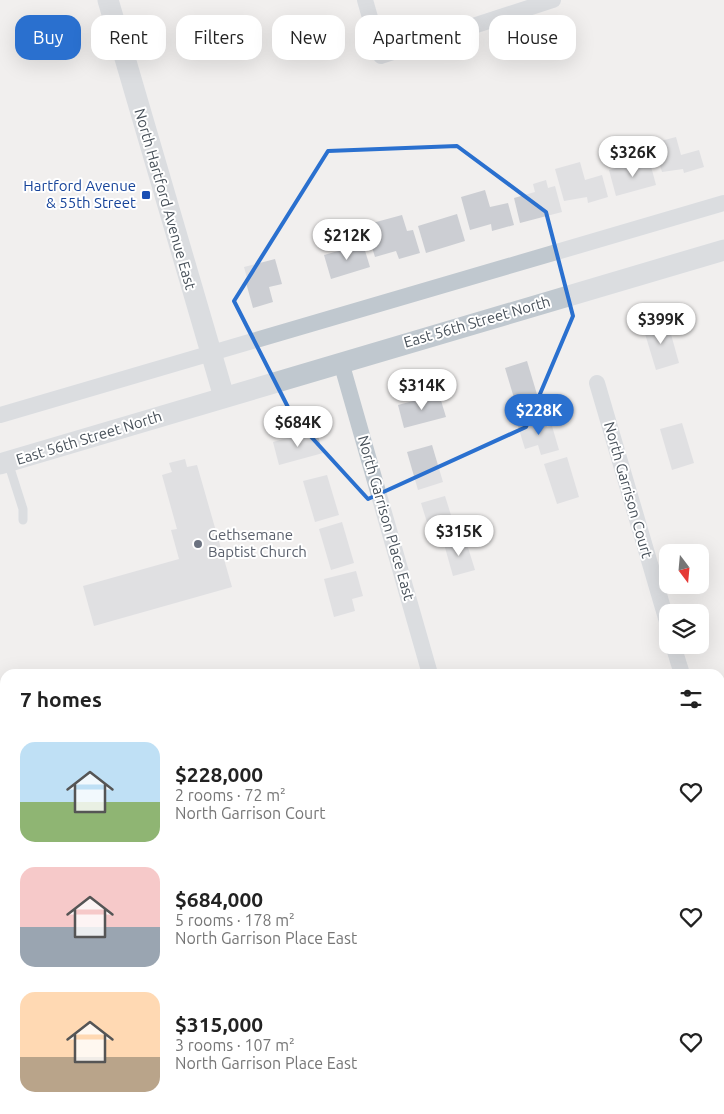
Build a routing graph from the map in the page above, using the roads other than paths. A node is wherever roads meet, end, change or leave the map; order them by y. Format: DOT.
graph roads {
  1 [pos="108,0"];
  2 [pos="365,0"];
  3 [pos="553,0"];
  4 [pos="724,203"];
  5 [pos="724,250"];
  6 [pos="210,353"];
  7 [pos="342,362"];
  8 [pos="596,383"];
  9 [pos="224,397"];
  10 [pos="0,416"];
  11 [pos="4,463"];
  12 [pos="23,520"];
  13 [pos="662,604"];
  14 [pos="676,654"];
  15 [pos="429,669"];
  16 [pos="680,669"];
  1 -- 6 [label="street, North Hartford Avenue East"];
  2 -- 3 [label="street"];
  4 -- 6 [label="street"];
  5 -- 7 [label="street, East 56th Street North"];
  6 -- 9 [label="street, North Hartford Avenue East"];
  6 -- 10 [label="street"];
  7 -- 9 [label="street, East 56th Street North"];
  7 -- 15 [label="street, North Garrison Place East"];
  8 -- 13 [label="street, North Garrison Court"];
  9 -- 11 [label="street, East 56th Street North"];
  11 -- 12 [label="lane"];
  14 -- 16 [label="street"];
}
